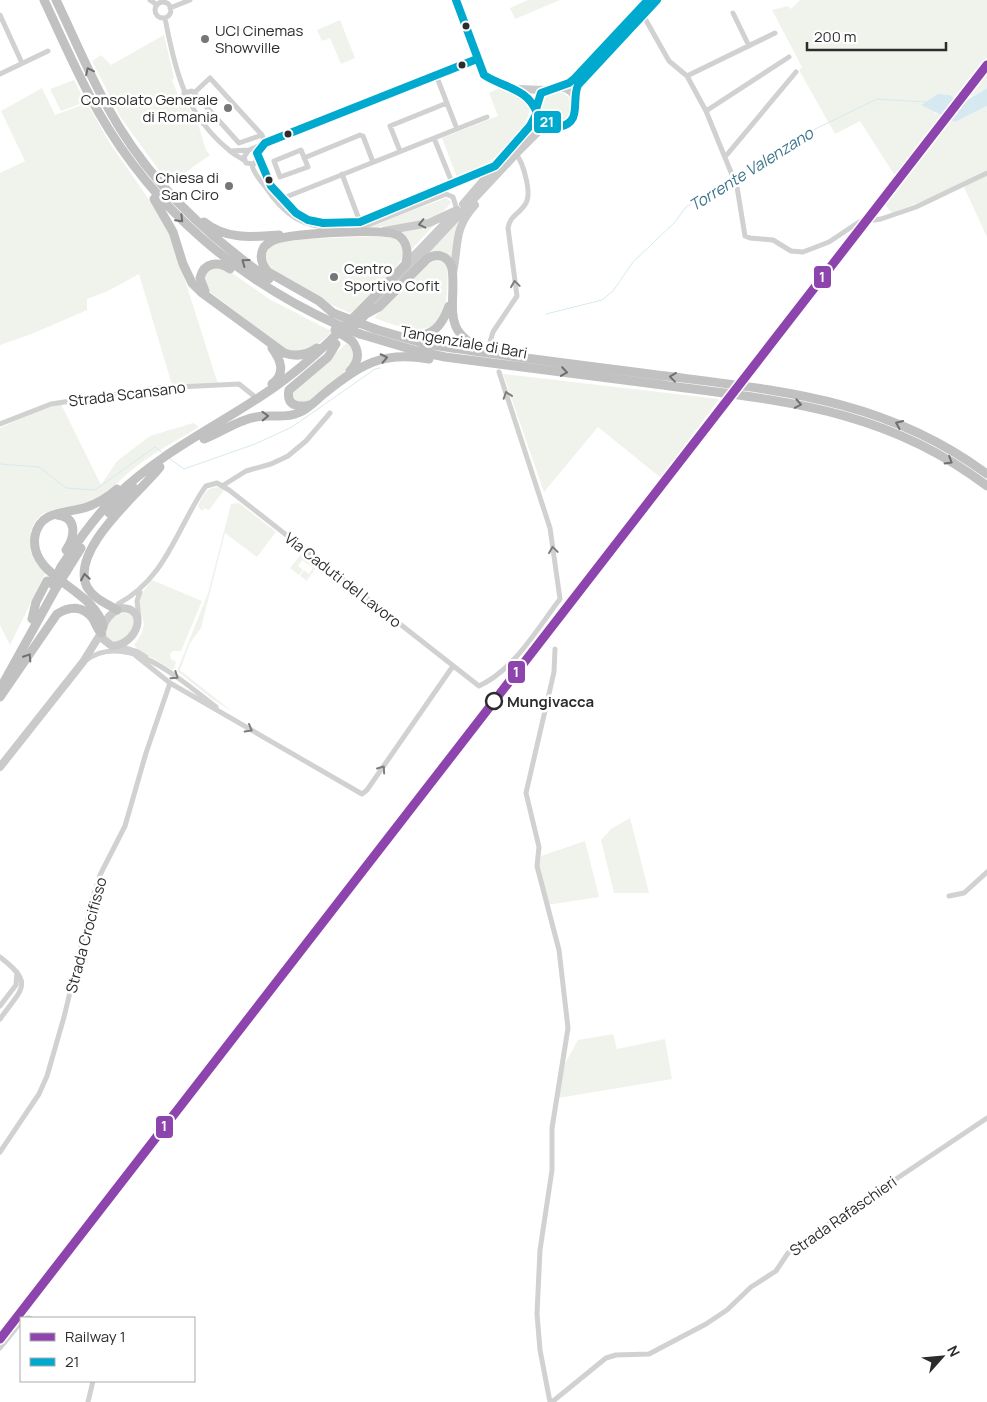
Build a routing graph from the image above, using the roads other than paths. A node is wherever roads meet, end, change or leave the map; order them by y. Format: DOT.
graph roads {
  1 [pos="44,0"];
  2 [pos="56,0"];
  3 [pos="150,0"];
  4 [pos="190,0"];
  5 [pos="456,0"];
  6 [pos="648,0"];
  7 [pos="657,0"];
  8 [pos="157,5"];
  9 [pos="170,8"];
  10 [pos="733,13"];
  11 [pos="0,15"];
  12 [pos="643,15"];
  13 [pos="165,18"];
  14 [pos="775,34"];
  15 [pos="749,46"];
  16 [pos="48,51"];
  17 [pos="789,57"];
  18 [pos="477,59"];
  19 [pos="22,63"];
  20 [pos="796,72"];
  21 [pos="0,74"];
  22 [pos="436,75"];
  23 [pos="687,76"];
  24 [pos="560,87"];
  25 [pos="518,89"];
  26 [pos="546,90"];
  27 [pos="184,93"];
  28 [pos="194,93"];
  29 [pos="574,96"];
  30 [pos="447,103"];
  31 [pos="537,111"];
  32 [pos="706,111"];
  33 [pos="487,117"];
  34 [pos="548,126"];
  35 [pos="457,129"];
  36 [pos="124,134"];
  37 [pos="262,135"];
  38 [pos="114,136"];
  39 [pos="434,138"];
  40 [pos="265,143"];
  41 [pos="249,150"];
  42 [pos="400,151"];
  43 [pos="230,152"];
  44 [pos="516,154"];
  45 [pos="258,155"];
  46 [pos="725,157"];
  47 [pos="304,158"];
  48 [pos="245,161"];
  49 [pos="373,162"];
  50 [pos="252,165"];
  51 [pos="495,166"];
  52 [pos="987,172"];
  53 [pos="342,174"];
  54 [pos="495,176"];
  55 [pos="453,185"];
  56 [pos="281,199"];
  57 [pos="457,210"];
  58 [pos="360,222"];
  59 [pos="384,231"];
  60 [pos="295,236"];
  61 [pos="406,264"];
  62 [pos="453,276"];
  63 [pos="266,288"];
  64 [pos="451,300"];
  65 [pos="213,301"];
  66 [pos="333,313"];
  67 [pos="366,314"];
  68 [pos="336,334"];
  69 [pos="399,336"];
  70 [pos="490,342"];
  71 [pos="270,346"];
  72 [pos="499,354"];
  73 [pos="487,362"];
  74 [pos="499,372"];
  75 [pos="341,380"];
  76 [pos="254,396"];
  77 [pos="310,405"];
  78 [pos="330,413"];
  79 [pos="233,414"];
  80 [pos="0,424"];
  81 [pos="204,439"];
  82 [pos="163,463"];
  83 [pos="987,474"];
  84 [pos="222,486"];
  85 [pos="987,486"];
  86 [pos="52,514"];
  87 [pos="61,568"];
  88 [pos="52,584"];
  89 [pos="141,589"];
  90 [pos="91,605"];
  91 [pos="115,606"];
  92 [pos="138,623"];
  93 [pos="102,630"];
  94 [pos="119,646"];
  95 [pos="555,649"];
  96 [pos="135,655"];
  97 [pos="83,662"];
  98 [pos="154,663"];
  99 [pos="453,666"];
  100 [pos="0,677"];
  101 [pos="170,683"];
  102 [pos="0,689"];
  103 [pos="0,697"];
  104 [pos="235,721"];
  105 [pos="2,764"];
  106 [pos="987,872"];
  107 [pos="949,896"];
  108 [pos="0,957"];
  109 [pos="16,969"];
  110 [pos="0,1006"];
  111 [pos="0,1019"];
  112 [pos="987,1118"];
  113 [pos="0,1152"];
  114 [pos="20,1323"];
  115 [pos="0,1348"];
  116 [pos="93,1382"];
  117 [pos="88,1402"];
  118 [pos="551,1402"];
  1 -- 38 [label="highway, Tangenziale di Bari"];
  36 -- 2 [label="highway, Tangenziale di Bari, one-way"];
  3 -- 8 [label="street"];
  4 -- 9 [label="street"];
  5 -- 18 [label="street"];
  6 -- 24 [label="main road"];
  7 -- 12 [label="main road"];
  8 -- 9 [label="street"];
  8 -- 13 [label="street"];
  9 -- 13 [label="street"];
  10 -- 15 [label="street"];
  11 -- 19 [label="street"];
  12 -- 23 [label="street"];
  12 -- 29 [label="main road"];
  13 -- 27 [label="street"];
  14 -- 15 [label="street"];
  15 -- 23 [label="street"];
  16 -- 19 [label="street"];
  17 -- 32 [label="street"];
  18 -- 22 [label="street"];
  18 -- 25 [label="street"];
  19 -- 21 [label="street"];
  20 -- 46 [label="street"];
  22 -- 30 [label="street"];
  22 -- 40 [label="street"];
  23 -- 32 [label="street"];
  24 -- 26 [label="main road"];
  24 -- 29 [label="main road"];
  25 -- 26 [label="main road"];
  25 -- 31 [label="main road"];
  26 -- 31 [label="main road"];
  27 -- 28 [label="street"];
  27 -- 43 [label="street"];
  28 -- 37 [label="street"];
  28 -- 37 [label="street"];
  29 -- 34 [label="main road"];
  30 -- 35 [label="street"];
  30 -- 42 [label="street"];
  31 -- 34 [label="main road"];
  31 -- 51 [label="main road"];
  32 -- 46 [label="street"];
  33 -- 35 [label="street"];
  34 -- 44 [label="main road"];
  35 -- 39 [label="street"];
  36 -- 60 [label="highway"];
  66 -- 36 [label="highway, Tangenziale di Bari, one-way"];
  37 -- 40 [label="street"];
  38 -- 63 [label="highway, Tangenziale di Bari, one-way"];
  38 -- 65 [label="highway"];
  39 -- 42 [label="street"];
  39 -- 55 [label="street"];
  40 -- 41 [label="street"];
  40 -- 45 [label="street"];
  41 -- 43 [label="street"];
  41 -- 45 [label="street"];
  41 -- 48 [label="street"];
  42 -- 49 [label="street"];
  43 -- 48 [label="street"];
  44 -- 54 [label="main road"];
  70 -- 44 [label="street, one-way"];
  45 -- 50 [label="street"];
  45 -- 56 [label="street"];
  46 -- 52 [label="street"];
  47 -- 47 [label="street"];
  47 -- 49 [label="street"];
  48 -- 50 [label="street"];
  49 -- 53 [label="street"];
  50 -- 57 [label="street"];
  51 -- 55 [label="street"];
  51 -- 57 [label="main road"];
  53 -- 56 [label="street"];
  53 -- 58 [label="street"];
  54 -- 62 [label="main road"];
  54 -- 67 [label="main road"];
  55 -- 58 [label="street"];
  56 -- 58 [label="street"];
  57 -- 59 [label="main road, one-way"];
  57 -- 61 [label="main road"];
  59 -- 60 [label="highway"];
  59 -- 61 [label="highway"];
  60 -- 66 [label="highway"];
  61 -- 68 [label="highway"];
  62 -- 64 [label="highway"];
  62 -- 67 [label="highway"];
  63 -- 65 [label="highway"];
  63 -- 68 [label="highway, Tangenziale di Bari"];
  64 -- 69 [label="highway"];
  64 -- 72 [label="highway"];
  65 -- 71 [label="highway"];
  66 -- 69 [label="highway, Tangenziale di Bari, bridge"];
  67 -- 68 [label="highway"];
  68 -- 71 [label="highway"];
  68 -- 73 [label="highway, Tangenziale di Bari, bridge"];
  68 -- 75 [label="highway, bridge"];
  68 -- 77 [label="highway"];
  68 -- 79 [label="highway"];
  68 -- 81 [label="highway"];
  69 -- 72 [label="highway, Tangenziale di Bari"];
  71 -- 76 [label="highway"];
  83 -- 72 [label="highway, Tangenziale di Bari, one-way"];
  75 -- 73 [label="highway, one-way"];
  73 -- 85 [label="highway, Tangenziale di Bari, one-way"];
  99 -- 74 [label="street, Via Caduti del Lavoro, one-way"];
  75 -- 77 [label="highway"];
  76 -- 79 [label="highway"];
  76 -- 80 [label="street, Strada Scansano"];
  81 -- 77 [label="highway, one-way"];
  78 -- 84 [label="street"];
  79 -- 82 [label="highway"];
  81 -- 82 [label="highway"];
  82 -- 86 [label="highway"];
  82 -- 87 [label="highway"];
  91 -- 82 [label="highway, one-way"];
  84 -- 89 [label="street"];
  84 -- 99 [label="street, Via Caduti del Lavoro"];
  86 -- 87 [label="highway"];
  86 -- 90 [label="highway"];
  87 -- 88 [label="highway"];
  88 -- 100 [label="highway"];
  88 -- 102 [label="highway"];
  89 -- 91 [label="street"];
  89 -- 92 [label="street"];
  90 -- 91 [label="highway"];
  90 -- 93 [label="highway"];
  91 -- 92 [label="main road"];
  91 -- 93 [label="main road"];
  92 -- 94 [label="main road"];
  93 -- 94 [label="main road"];
  93 -- 97 [label="main road"];
  103 -- 93 [label="highway, one-way"];
  94 -- 98 [label="street"];
  95 -- 118 [label="street"];
  96 -- 97 [label="street"];
  96 -- 98 [label="street"];
  96 -- 101 [label="street"];
  97 -- 105 [label="main road"];
  98 -- 104 [label="street, one-way"];
  104 -- 99 [label="street, one-way"];
  101 -- 104 [label="street"];
  101 -- 113 [label="street, Strada Crocifisso"];
  106 -- 107 [label="street"];
  108 -- 109 [label="street"];
  109 -- 110 [label="street"];
  109 -- 111 [label="street"];
  112 -- 118 [label="street, Strada Rafaschieri"];
  114 -- 115 [label="street"];
  116 -- 117 [label="street"];
}
